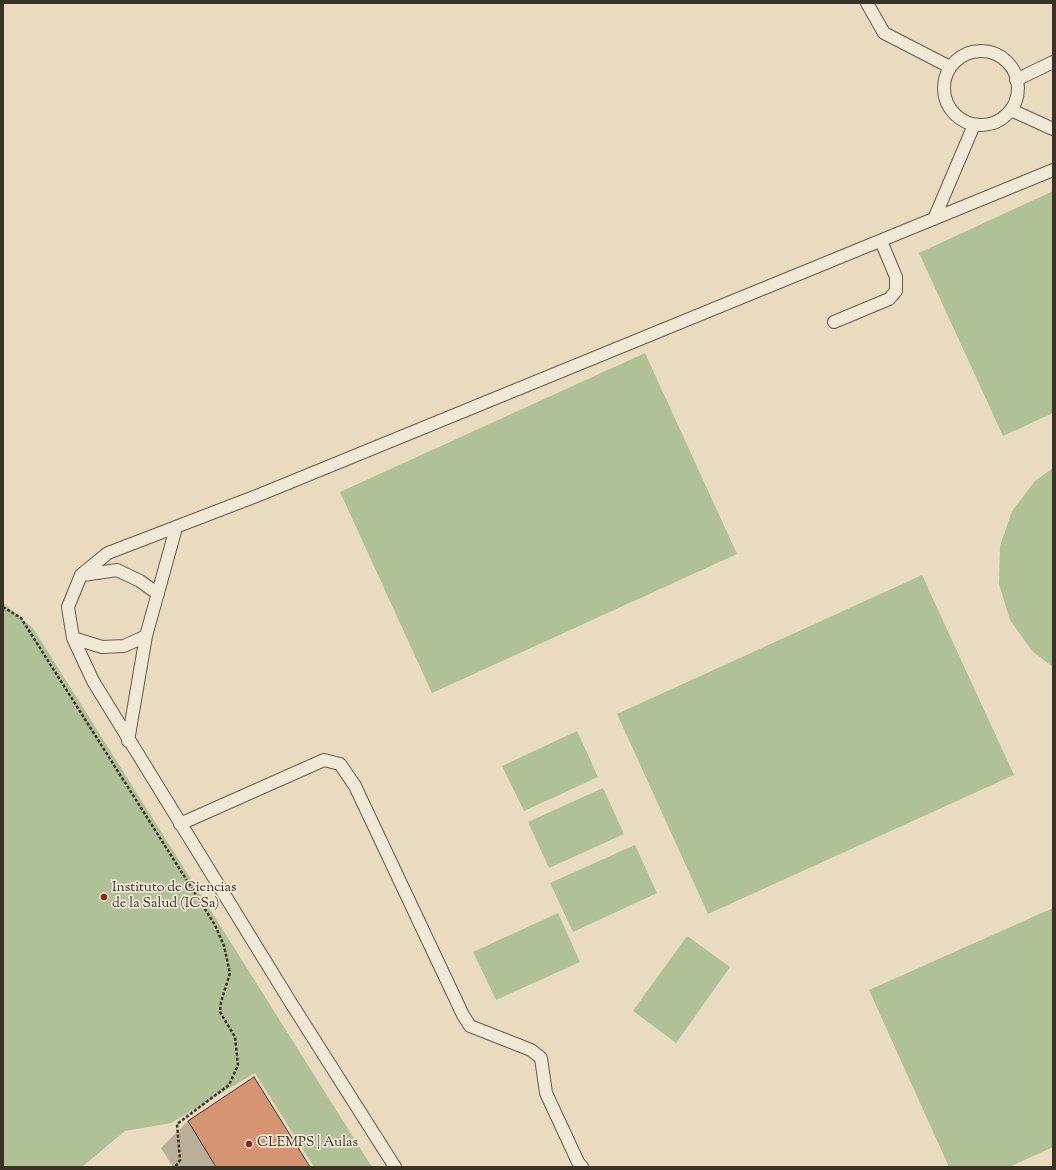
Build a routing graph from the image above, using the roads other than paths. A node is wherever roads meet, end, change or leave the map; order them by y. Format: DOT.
graph roads {
  1 [pos="867,3"];
  2 [pos="1053,62"];
  3 [pos="950,67"];
  4 [pos="1016,80"];
  5 [pos="1011,110"];
  6 [pos="974,125"];
  7 [pos="1053,129"];
  8 [pos="1053,170"];
  9 [pos="934,219"];
  10 [pos="881,241"];
  11 [pos="834,322"];
  12 [pos="176,528"];
  13 [pos="81,575"];
  14 [pos="158,594"];
  15 [pos="146,636"];
  16 [pos="73,638"];
  17 [pos="128,740"];
  18 [pos="180,824"];
  19 [pos="395,1167"];
  20 [pos="582,1167"];
  1 -- 3 [label="lane"];
  2 -- 4 [label="lane"];
  3 -- 4 [label="lane"];
  3 -- 6 [label="lane"];
  4 -- 5 [label="lane"];
  5 -- 6 [label="lane"];
  5 -- 7 [label="lane"];
  6 -- 9 [label="lane"];
  8 -- 9 [label="lane"];
  9 -- 10 [label="lane"];
  10 -- 11 [label="lane"];
  10 -- 12 [label="lane"];
  12 -- 13 [label="lane"];
  12 -- 14 [label="lane"];
  13 -- 14 [label="lane"];
  13 -- 16 [label="lane"];
  14 -- 15 [label="lane"];
  15 -- 16 [label="lane"];
  15 -- 17 [label="lane"];
  16 -- 17 [label="lane"];
  17 -- 18 [label="lane"];
  18 -- 19 [label="lane"];
  18 -- 20 [label="lane"];
}
